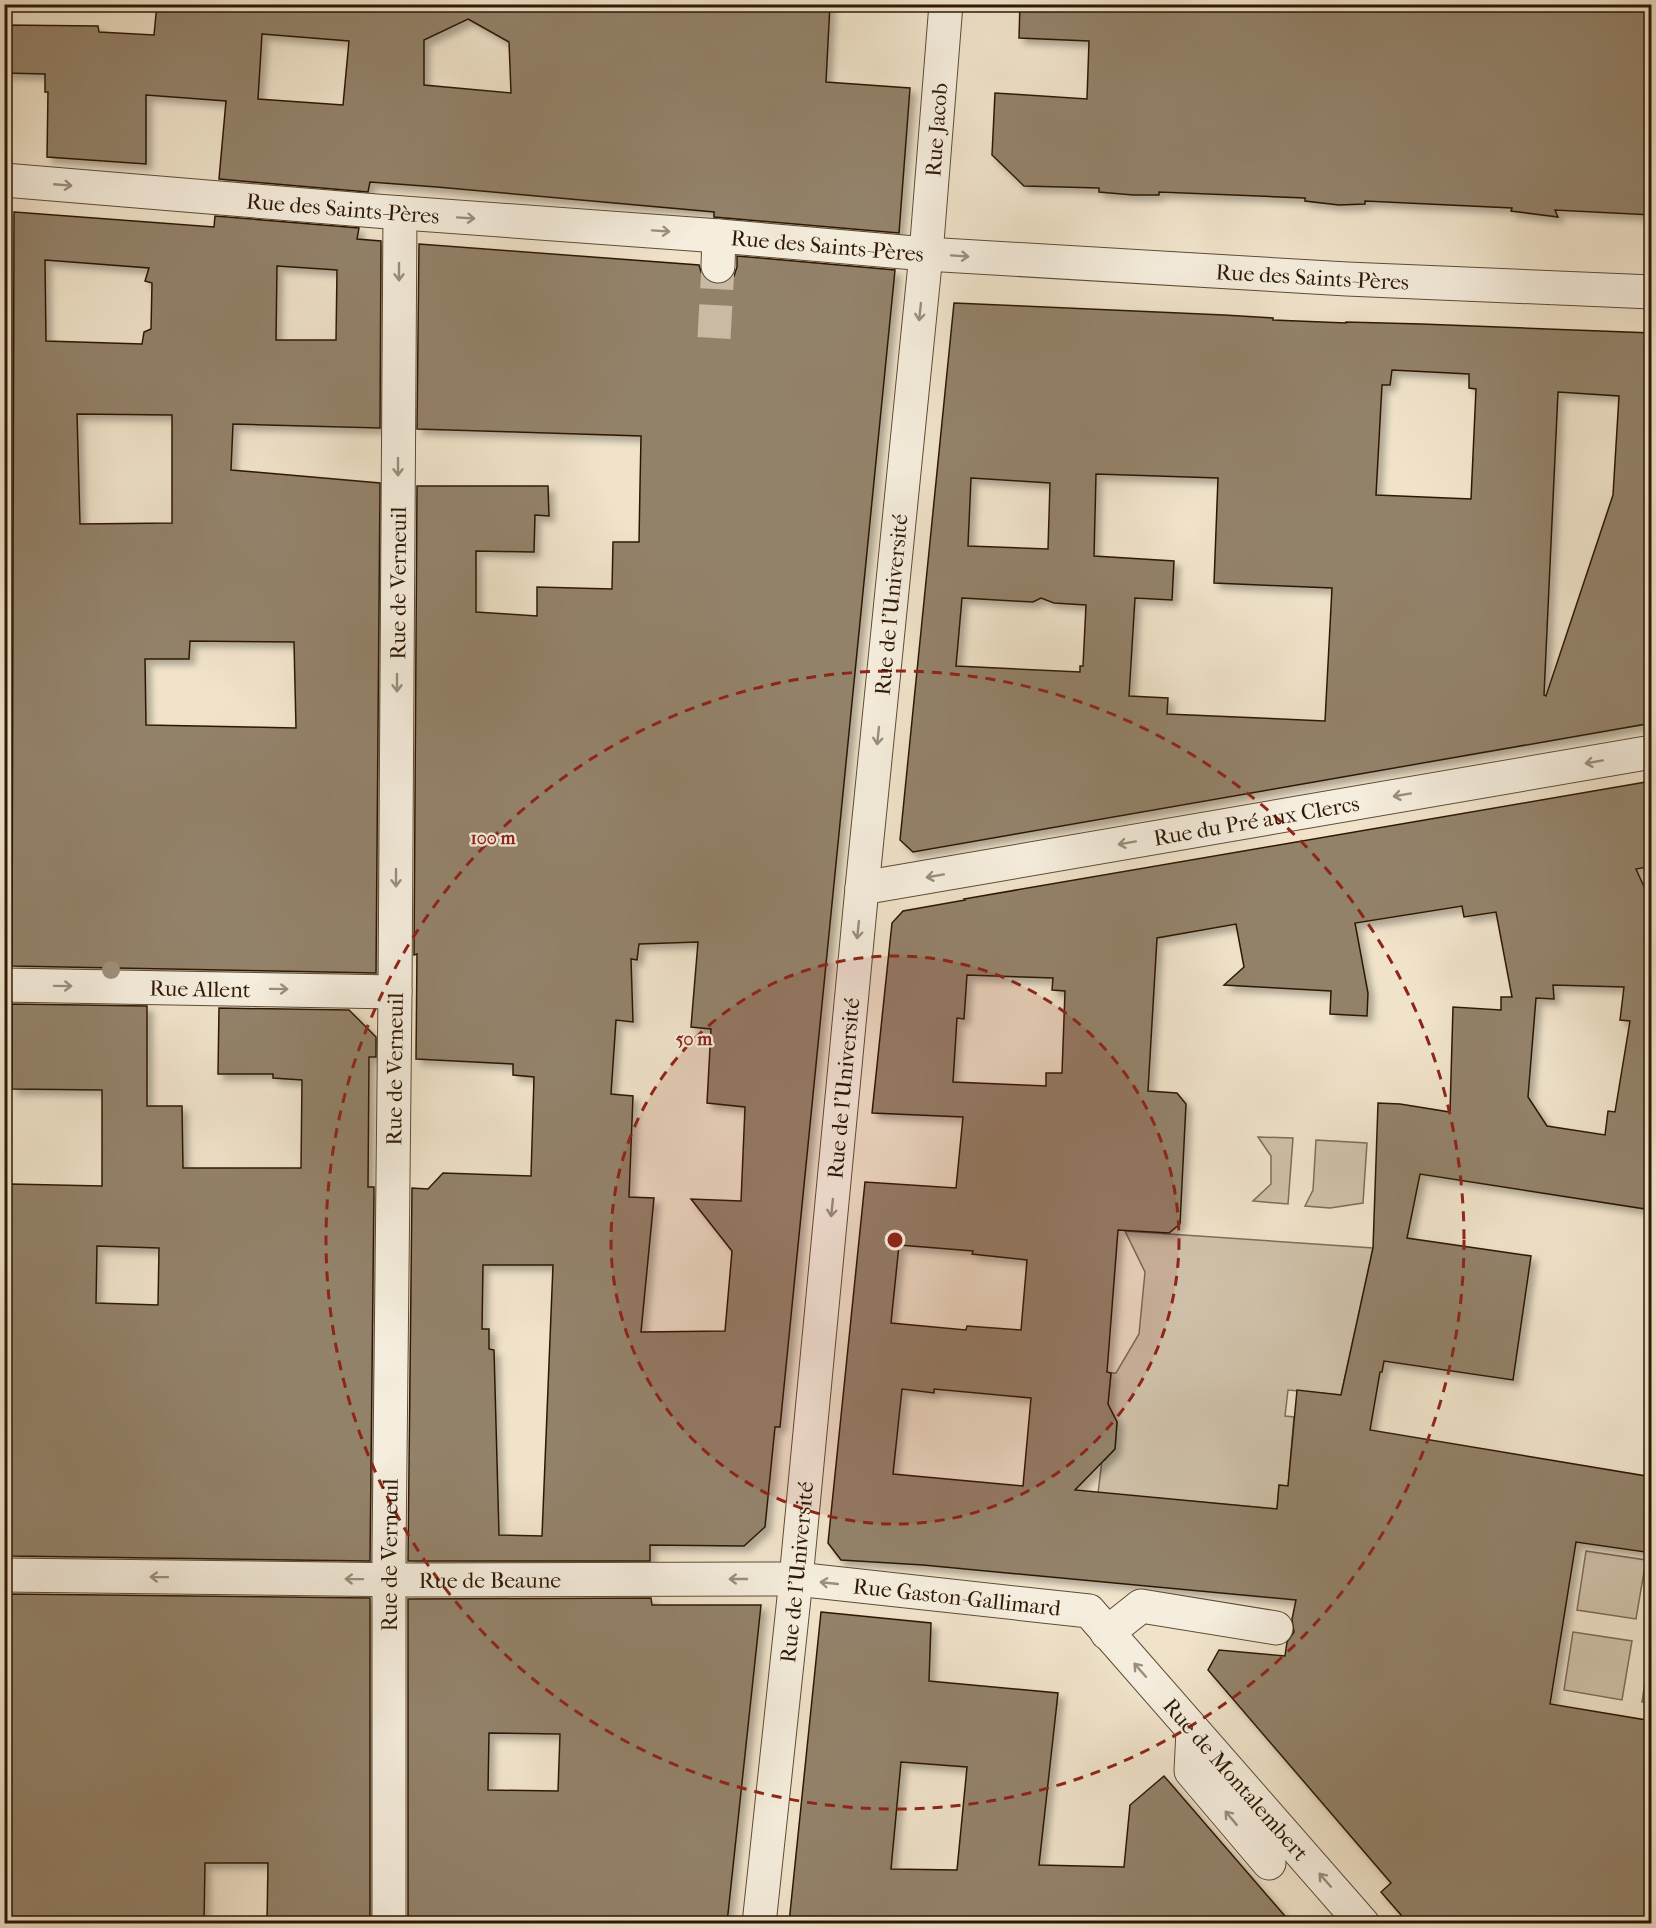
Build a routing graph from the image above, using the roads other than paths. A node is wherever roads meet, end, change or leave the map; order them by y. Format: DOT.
graph roads {
  1 [pos="946,4"];
  2 [pos="4,180"];
  3 [pos="400,213"];
  4 [pos="926,254"];
  5 [pos="1652,292"];
  6 [pos="1652,752"];
  7 [pos="862,888"];
  8 [pos="4,985"];
  9 [pos="395,992"];
  10 [pos="4,1575"];
  11 [pos="390,1579"];
  12 [pos="796,1579"];
  13 [pos="1276,1628"];
  14 [pos="1107,1632"];
  15 [pos="1193,1730"];
  16 [pos="1269,1863"];
  17 [pos="389,1923"];
  18 [pos="759,1923"];
  19 [pos="1364,1923"];
  1 -- 4 [label="street, Rue Jacob"];
  2 -- 3 [label="street, Rue des Saints-Pères, one-way"];
  3 -- 4 [label="street, Rue des Saints-Pères, one-way"];
  3 -- 9 [label="street, Rue de Verneuil, one-way"];
  4 -- 5 [label="street, Rue des Saints-Pères, one-way"];
  4 -- 7 [label="street, Rue de l'Université, one-way"];
  6 -- 7 [label="street, Rue du Pré aux Clercs, one-way"];
  7 -- 12 [label="street, Rue de l'Université, one-way"];
  8 -- 9 [label="street, Rue Allent, one-way"];
  9 -- 11 [label="street, Rue de Verneuil"];
  11 -- 10 [label="street, Rue de Beaune, one-way"];
  12 -- 11 [label="street, Rue de Beaune, one-way"];
  11 -- 17 [label="street, Rue de Verneuil"];
  14 -- 12 [label="street, Rue Gaston-Gallimard, one-way"];
  12 -- 18 [label="street, Rue de l'Université"];
  13 -- 14 [label="street"];
  15 -- 14 [label="street, Rue de Montalembert, one-way"];
  16 -- 15 [label="street, one-way"];
  19 -- 15 [label="street, Rue de Montalembert, one-way"];
}
